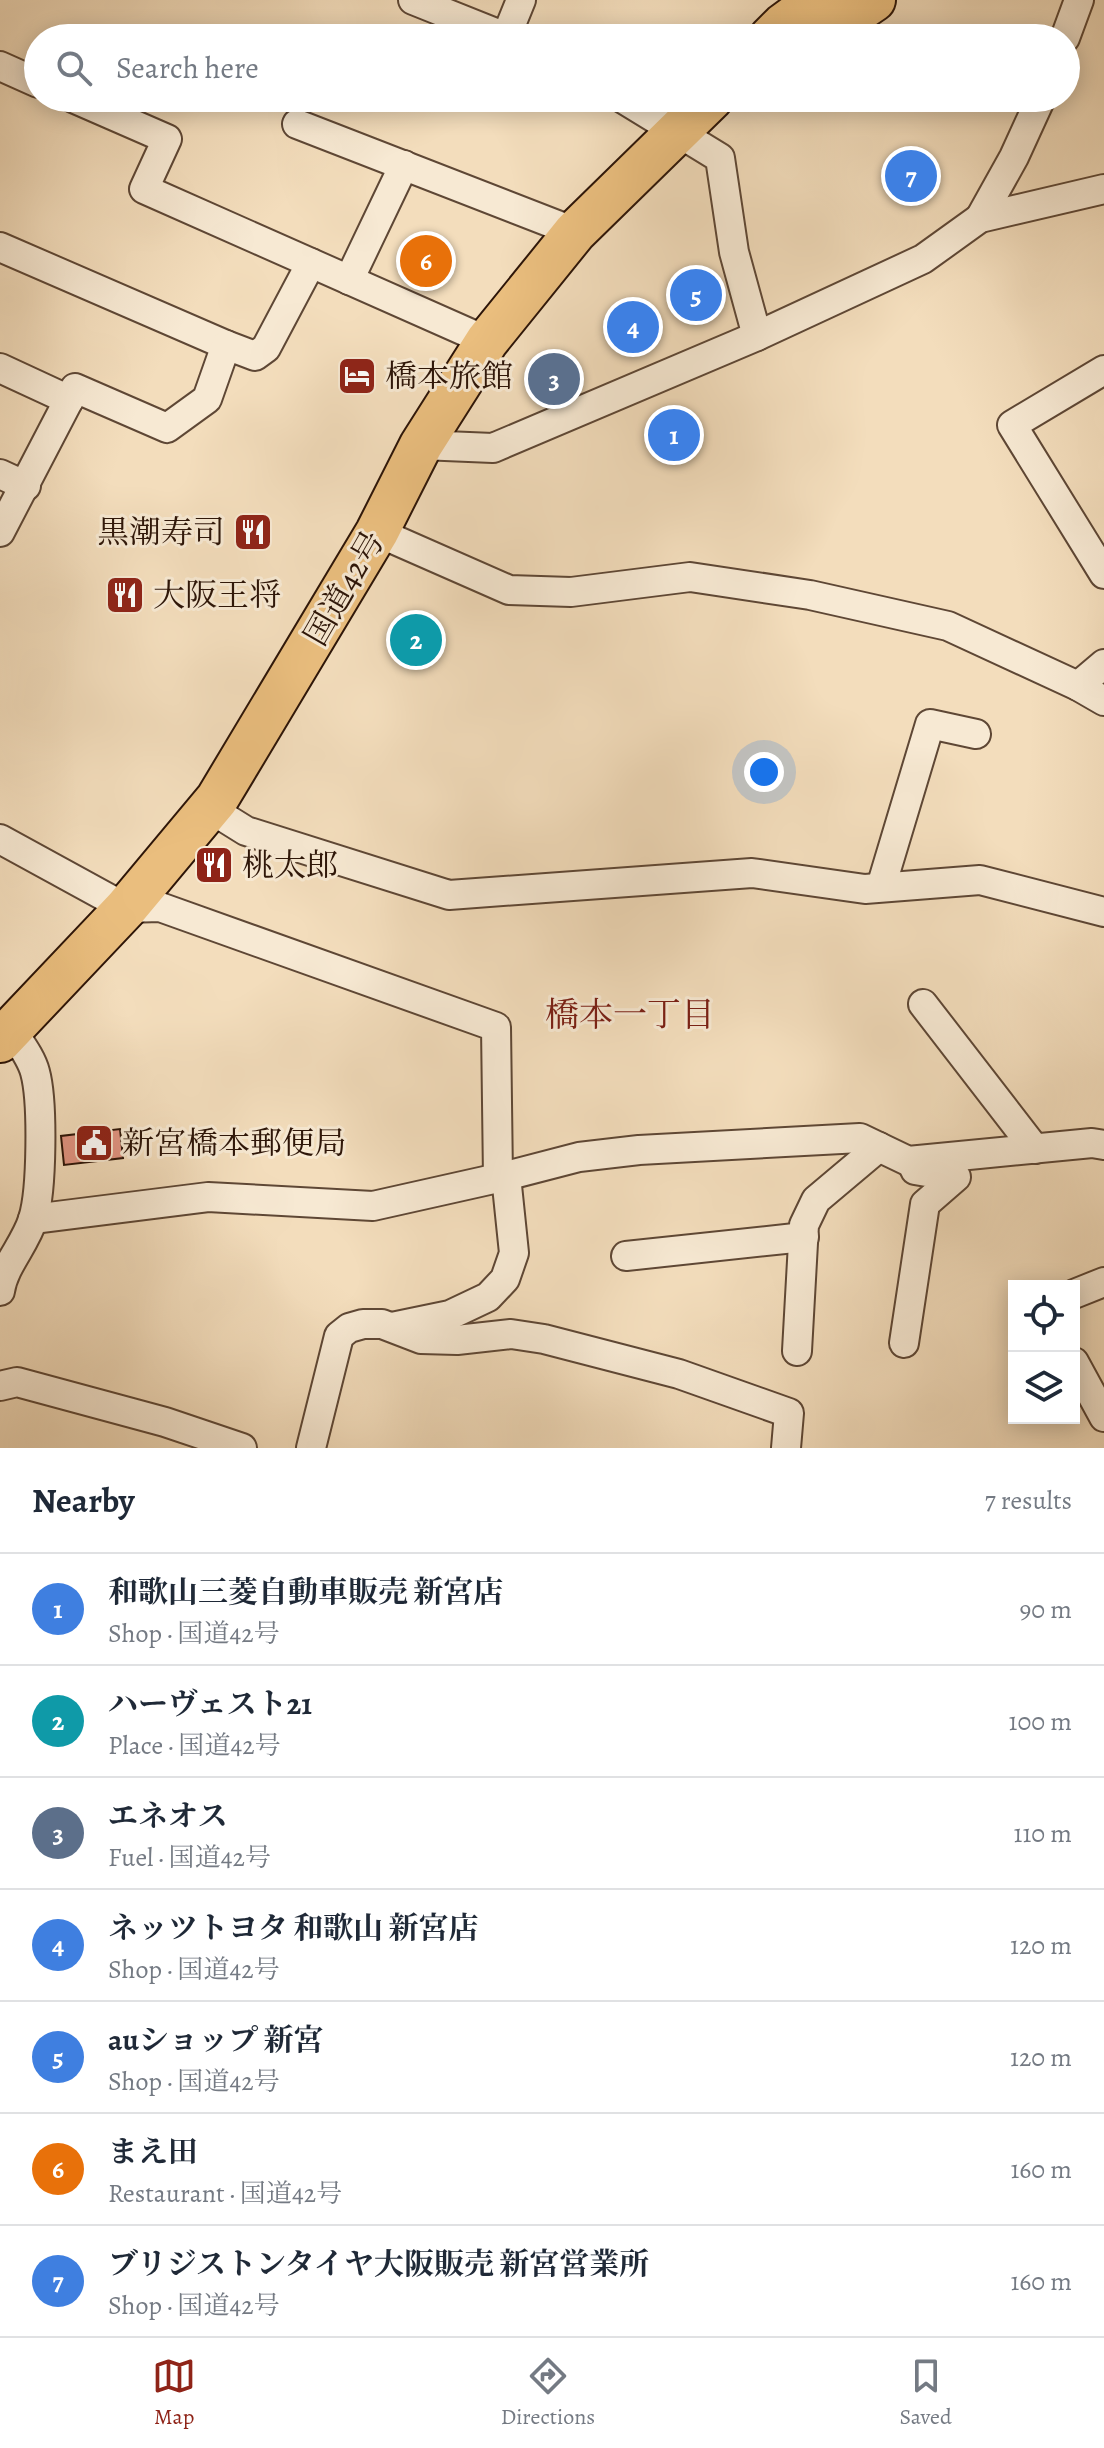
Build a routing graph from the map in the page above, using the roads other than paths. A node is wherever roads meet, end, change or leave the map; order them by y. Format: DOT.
graph roads {
  1 [pos="413,0"];
  2 [pos="521,0"];
  3 [pos="817,0"];
  4 [pos="874,0"];
  5 [pos="1079,0"];
  6 [pos="472,24"];
  7 [pos="512,24"];
  8 [pos="784,24"];
  9 [pos="839,24"];
  10 [pos="1070,24"];
  11 [pos="0,66"];
  12 [pos="24,77"];
  13 [pos="105,112"];
  14 [pos="646,112"];
  15 [pos="698,112"];
  16 [pos="708,112"];
  17 [pos="1035,112"];
  18 [pos="297,124"];
  19 [pos="679,131"];
  20 [pos="404,165"];
  21 [pos="1104,189"];
  22 [pos="980,218"];
  23 [pos="575,232"];
  24 [pos="0,247"];
  25 [pos="311,263"];
  26 [pos="349,280"];
  27 [pos="757,336"];
  28 [pos="487,341"];
  29 [pos="226,345"];
  30 [pos="0,368"];
  31 [pos="1104,370"];
  32 [pos="69,400"];
  33 [pos="421,445"];
  34 [pos="0,474"];
  35 [pos="26,486"];
  36 [pos="0,532"];
  37 [pos="377,532"];
  38 [pos="1104,574"];
  39 [pos="1104,664"];
  40 [pos="1078,686"];
  41 [pos="1104,701"];
  42 [pos="976,734"];
  43 [pos="209,808"];
  44 [pos="0,839"];
  45 [pos="881,887"];
  46 [pos="126,908"];
  47 [pos="1104,912"];
  48 [pos="923,1004"];
  49 [pos="6,1035"];
  50 [pos="1104,1145"];
  51 [pos="879,1147"];
  52 [pos="1035,1149"];
  53 [pos="908,1161"];
  54 [pos="502,1177"];
  55 [pos="33,1219"];
  56 [pos="804,1237"];
  57 [pos="626,1256"];
  58 [pos="1104,1282"];
  59 [pos="0,1291"];
  60 [pos="1080,1292"];
  61 [pos="391,1327"];
  62 [pos="904,1343"];
  63 [pos="797,1351"];
  64 [pos="1080,1373"];
  65 [pos="0,1386"];
  66 [pos="1104,1417"];
  67 [pos="242,1448"];
  68 [pos="311,1448"];
  69 [pos="786,1448"];
  1 -- 6 [label="street"];
  2 -- 7 [label="street"];
  3 -- 8 [label="highway"];
  4 -- 9 [label="highway"];
  5 -- 10 [label="street"];
  11 -- 12 [label="street"];
  13 -- 25 [label="street"];
  14 -- 19 [label="street"];
  15 -- 19 [label="highway, 国道42号"];
  16 -- 19 [label="highway, 国道42号"];
  17 -- 22 [label="street"];
  18 -- 20 [label="street"];
  19 -- 23 [label="highway, 国道42号"];
  19 -- 27 [label="street"];
  20 -- 23 [label="street"];
  20 -- 26 [label="street"];
  21 -- 22 [label="street"];
  22 -- 27 [label="street"];
  23 -- 28 [label="highway, 国道42号"];
  24 -- 29 [label="street"];
  25 -- 26 [label="street"];
  25 -- 29 [label="street"];
  26 -- 28 [label="street"];
  27 -- 33 [label="street"];
  28 -- 33 [label="highway, 国道42号"];
  29 -- 32 [label="street"];
  30 -- 32 [label="street"];
  31 -- 38 [label="street"];
  32 -- 35 [label="street"];
  33 -- 37 [label="highway, 国道42号"];
  34 -- 35 [label="street"];
  35 -- 36 [label="street"];
  37 -- 40 [label="street"];
  37 -- 43 [label="highway, 国道42号"];
  39 -- 40 [label="street"];
  40 -- 41 [label="street"];
  42 -- 45 [label="street"];
  43 -- 45 [label="street"];
  43 -- 46 [label="highway, 国道42号"];
  44 -- 46 [label="street"];
  45 -- 47 [label="street"];
  46 -- 49 [label="highway, 国道42号"];
  46 -- 54 [label="street"];
  48 -- 52 [label="street"];
  49 -- 55 [label="street"];
  50 -- 52 [label="street"];
  51 -- 53 [label="street"];
  51 -- 54 [label="street"];
  51 -- 56 [label="street"];
  52 -- 53 [label="street"];
  53 -- 62 [label="street"];
  54 -- 55 [label="street"];
  54 -- 61 [label="street"];
  55 -- 59 [label="street"];
  56 -- 57 [label="street"];
  56 -- 63 [label="street"];
  58 -- 60 [label="street"];
  61 -- 68 [label="street"];
  61 -- 69 [label="street"];
  64 -- 66 [label="street"];
  65 -- 67 [label="street"];
}
